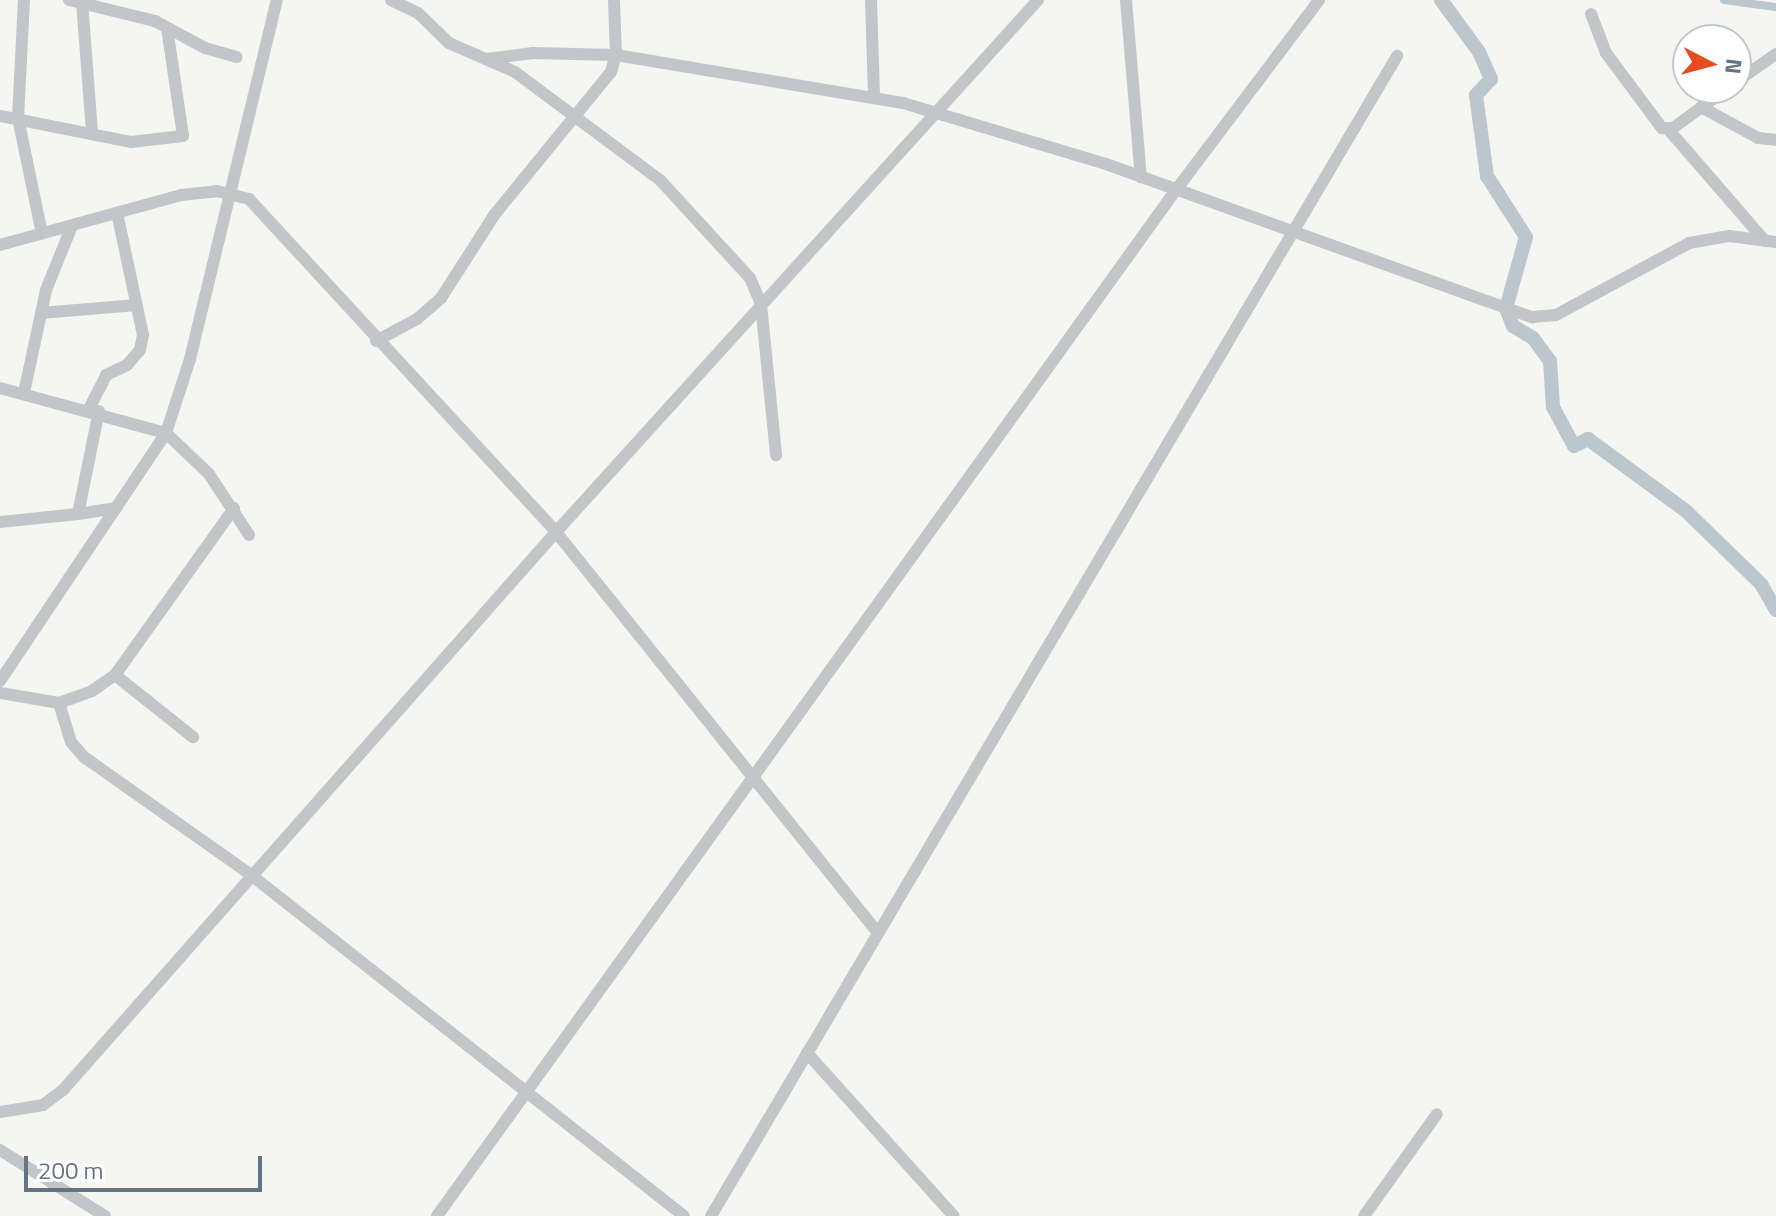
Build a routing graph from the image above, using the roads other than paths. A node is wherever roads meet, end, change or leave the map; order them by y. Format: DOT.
graph roads {
  1 [pos="24,0"];
  2 [pos="277,0"];
  3 [pos="391,0"];
  4 [pos="614,0"];
  5 [pos="871,0"];
  6 [pos="1038,0"];
  7 [pos="1126,0"];
  8 [pos="1319,0"];
  9 [pos="76,1"];
  10 [pos="1591,14"];
  11 [pos="167,28"];
  12 [pos="1776,54"];
  13 [pos="616,55"];
  14 [pos="1397,56"];
  15 [pos="237,57"];
  16 [pos="486,59"];
  17 [pos="1752,71"];
  18 [pos="874,97"];
  19 [pos="1705,104"];
  20 [pos="1701,107"];
  21 [pos="935,113"];
  22 [pos="0,116"];
  23 [pos="575,117"];
  24 [pos="18,118"];
  25 [pos="1668,129"];
  26 [pos="92,131"];
  27 [pos="1775,143"];
  28 [pos="1141,177"];
  29 [pos="1176,190"];
  30 [pos="230,193"];
  31 [pos="117,213"];
  32 [pos="72,226"];
  33 [pos="1293,232"];
  34 [pos="42,234"];
  35 [pos="1770,242"];
  36 [pos="0,245"];
  37 [pos="761,304"];
  38 [pos="137,305"];
  39 [pos="41,313"];
  40 [pos="376,341"];
  41 [pos="0,388"];
  42 [pos="24,393"];
  43 [pos="94,410"];
  44 [pos="166,433"];
  45 [pos="776,455"];
  46 [pos="117,508"];
  47 [pos="234,508"];
  48 [pos="78,514"];
  49 [pos="0,522"];
  50 [pos="556,532"];
  51 [pos="249,535"];
  52 [pos="115,675"];
  53 [pos="0,681"];
  54 [pos="0,693"];
  55 [pos="59,703"];
  56 [pos="193,737"];
  57 [pos="754,776"];
  58 [pos="251,875"];
  59 [pos="878,933"];
  60 [pos="807,1053"];
  61 [pos="525,1090"];
  62 [pos="0,1112"];
  63 [pos="1437,1114"];
  64 [pos="0,1150"];
  65 [pos="105,1216"];
  66 [pos="437,1216"];
  67 [pos="684,1216"];
  68 [pos="711,1216"];
  69 [pos="954,1216"];
  70 [pos="1364,1216"];
  1 -- 24 [label="street"];
  2 -- 30 [label="street"];
  3 -- 16 [label="street"];
  4 -- 13 [label="street"];
  5 -- 18 [label="street"];
  6 -- 21 [label="street"];
  7 -- 28 [label="street"];
  8 -- 29 [label="street"];
  9 -- 11 [label="street"];
  9 -- 26 [label="street"];
  10 -- 25 [label="street"];
  11 -- 15 [label="street"];
  11 -- 26 [label="street"];
  12 -- 17 [label="street"];
  13 -- 16 [label="street"];
  13 -- 18 [label="street"];
  13 -- 23 [label="street"];
  14 -- 33 [label="street"];
  16 -- 23 [label="street"];
  18 -- 21 [label="street"];
  19 -- 20 [label="street"];
  20 -- 25 [label="street"];
  20 -- 27 [label="street"];
  21 -- 28 [label="street"];
  21 -- 37 [label="street"];
  22 -- 24 [label="street"];
  23 -- 37 [label="street"];
  23 -- 40 [label="street"];
  24 -- 26 [label="street"];
  24 -- 34 [label="street"];
  25 -- 35 [label="street"];
  28 -- 29 [label="street"];
  29 -- 33 [label="street"];
  29 -- 57 [label="street"];
  30 -- 31 [label="street"];
  30 -- 40 [label="street"];
  30 -- 44 [label="street"];
  31 -- 32 [label="street"];
  31 -- 38 [label="street"];
  32 -- 34 [label="street"];
  32 -- 39 [label="street"];
  33 -- 35 [label="street"];
  33 -- 59 [label="street"];
  34 -- 36 [label="street"];
  37 -- 45 [label="street"];
  37 -- 50 [label="street"];
  38 -- 39 [label="street"];
  38 -- 43 [label="street"];
  39 -- 42 [label="street"];
  40 -- 50 [label="street"];
  41 -- 42 [label="street"];
  42 -- 43 [label="street"];
  43 -- 44 [label="street"];
  43 -- 48 [label="street"];
  44 -- 46 [label="street"];
  44 -- 47 [label="street"];
  46 -- 48 [label="street"];
  46 -- 53 [label="street"];
  47 -- 51 [label="street"];
  47 -- 52 [label="street"];
  48 -- 49 [label="street"];
  50 -- 57 [label="street"];
  50 -- 58 [label="street"];
  52 -- 55 [label="street"];
  52 -- 56 [label="street"];
  54 -- 55 [label="street"];
  55 -- 58 [label="street"];
  57 -- 59 [label="street"];
  57 -- 61 [label="street"];
  58 -- 61 [label="street"];
  58 -- 62 [label="street"];
  59 -- 60 [label="street"];
  60 -- 68 [label="street"];
  60 -- 69 [label="street"];
  61 -- 66 [label="street"];
  61 -- 67 [label="street"];
  63 -- 70 [label="street"];
  64 -- 65 [label="street"];
}
